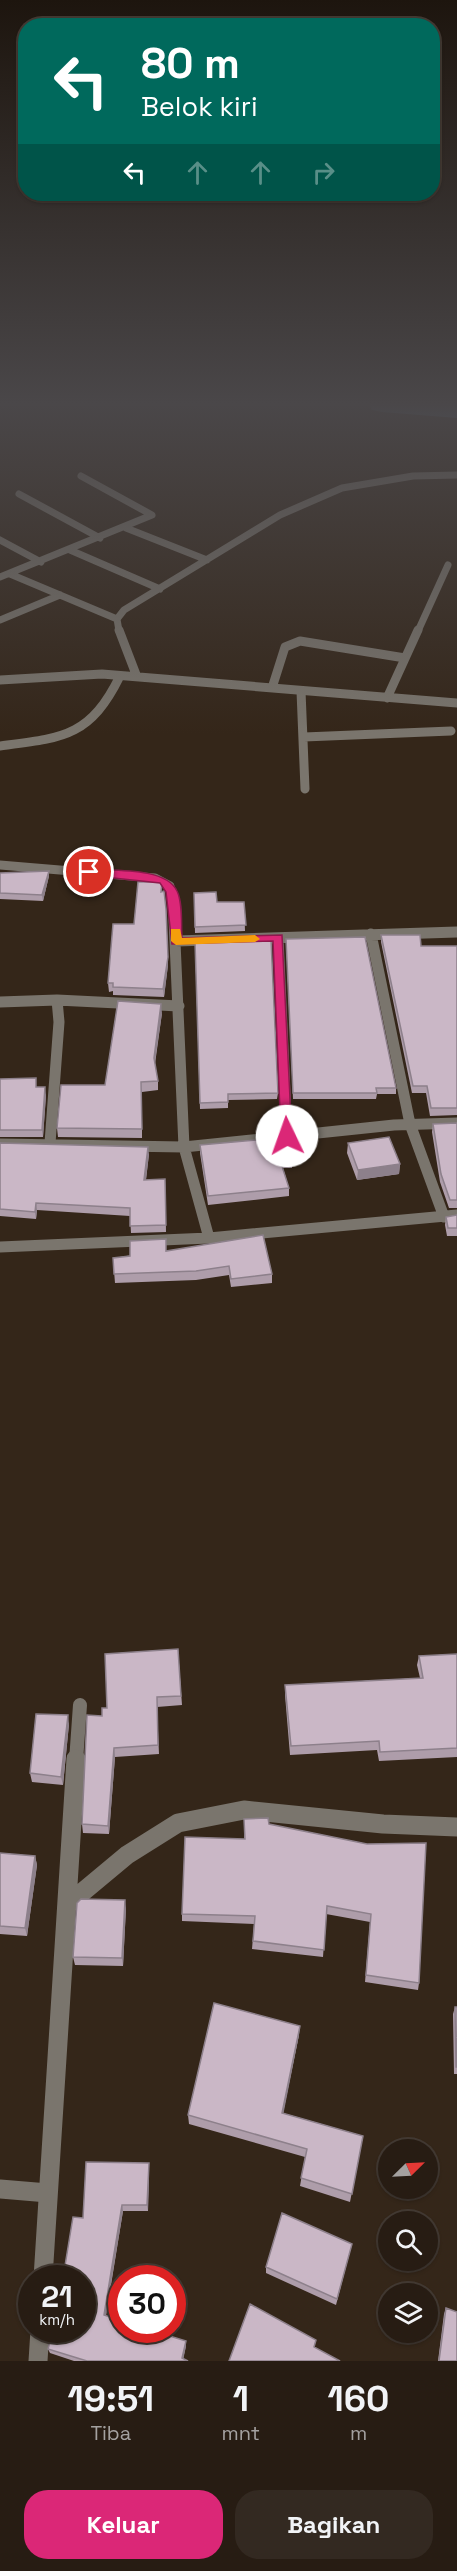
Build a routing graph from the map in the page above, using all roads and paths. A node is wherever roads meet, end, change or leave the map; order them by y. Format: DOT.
graph roads {
  1 [pos="56,514"];
  2 [pos="152,514"];
  3 [pos="281,514"];
  4 [pos="126,528"];
  5 [pos="100,538"];
  6 [pos="0,540"];
  7 [pos="70,550"];
  8 [pos="207,560"];
  9 [pos="41,562"];
  10 [pos="448,565"];
  11 [pos="10,574"];
  12 [pos="0,577"];
  13 [pos="159,589"];
  14 [pos="60,595"];
  15 [pos="117,619"];
  16 [pos="0,620"];
  17 [pos="405,658"];
  18 [pos="120,676"];
  19 [pos="137,677"];
  20 [pos="0,680"];
  21 [pos="272,688"];
  22 [pos="301,692"];
  23 [pos="387,698"];
  24 [pos="457,703"];
  25 [pos="451,731"];
  26 [pos="304,737"];
  27 [pos="0,746"];
  28 [pos="305,789"];
  29 [pos="0,865"];
  30 [pos="457,932"];
  31 [pos="371,934"];
  32 [pos="278,938"];
  33 [pos="176,941"];
  34 [pos="57,1000"];
  35 [pos="0,1002"];
  36 [pos="179,1006"];
  37 [pos="457,1123"];
  38 [pos="410,1124"];
  39 [pos="287,1136"];
  40 [pos="50,1143"];
  41 [pos="0,1144"];
  42 [pos="184,1147"];
  43 [pos="451,1216"];
  44 [pos="209,1238"];
  45 [pos="0,1247"];
  46 [pos="80,1705"];
  47 [pos="457,1827"];
  48 [pos="67,1905"];
  49 [pos="0,2189"];
  50 [pos="48,2193"];
  51 [pos="44,2265"];
  52 [pos="39,2343"];
  53 [pos="38,2361"];
  1 -- 5 [label="street"];
  2 -- 4 [label="street"];
  3 -- 8 [label="street"];
  4 -- 5 [label="street"];
  4 -- 8 [label="street"];
  5 -- 7 [label="street"];
  6 -- 9 [label="street"];
  7 -- 9 [label="street"];
  7 -- 13 [label="street"];
  8 -- 13 [label="street"];
  9 -- 11 [label="street"];
  10 -- 17 [label="street"];
  11 -- 12 [label="street"];
  11 -- 14 [label="street"];
  13 -- 15 [label="street"];
  14 -- 15 [label="street"];
  14 -- 16 [label="street"];
  15 -- 19 [label="street"];
  17 -- 21 [label="street"];
  17 -- 23 [label="street"];
  18 -- 19 [label="street"];
  18 -- 20 [label="street"];
  18 -- 27 [label="street"];
  19 -- 21 [label="street"];
  21 -- 22 [label="street"];
  22 -- 23 [label="street"];
  22 -- 26 [label="street"];
  23 -- 24 [label="street"];
  25 -- 26 [label="street"];
  26 -- 28 [label="street"];
  29 -- 33 [label="street"];
  30 -- 31 [label="street"];
  31 -- 32 [label="street"];
  31 -- 38 [label="street"];
  32 -- 33 [label="street"];
  32 -- 39 [label="street"];
  33 -- 36 [label="street"];
  34 -- 35 [label="street"];
  34 -- 36 [label="street"];
  34 -- 40 [label="street"];
  36 -- 42 [label="street"];
  37 -- 38 [label="street"];
  38 -- 39 [label="street"];
  38 -- 43 [label="street"];
  39 -- 42 [label="street"];
  40 -- 41 [label="street"];
  40 -- 42 [label="street"];
  42 -- 44 [label="street"];
  43 -- 44 [label="street"];
  44 -- 45 [label="street"];
  46 -- 48 [label="street"];
  47 -- 48 [label="street"];
  48 -- 50 [label="street"];
  49 -- 50 [label="street"];
  50 -- 51 [label="street"];
  52 -- 53 [label="street"];
}
